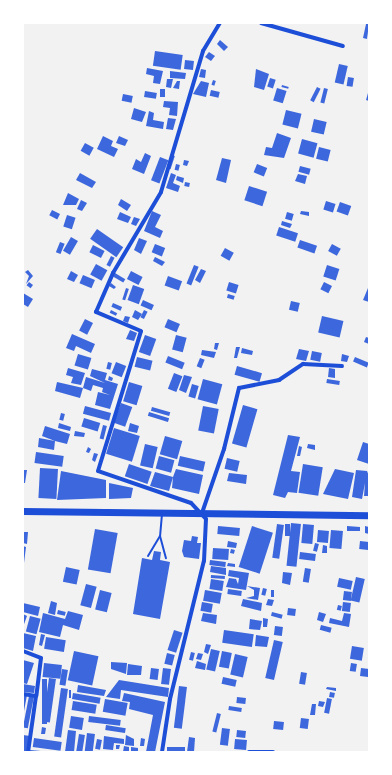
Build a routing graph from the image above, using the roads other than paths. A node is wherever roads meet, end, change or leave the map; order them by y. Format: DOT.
graph roads {
  1 [pos="220,23"];
  2 [pos="261,23"];
  3 [pos="343,46"];
  4 [pos="342,366"];
  5 [pos="23,511"];
  6 [pos="163,513"];
  7 [pos="202,514"];
  8 [pos="369,515"];
  9 [pos="160,536"];
  10 [pos="148,556"];
  11 [pos="166,558"];
  12 [pos="23,651"];
  13 [pos="23,694"];
  14 [pos="36,696"];
  15 [pos="28,752"];
  16 [pos="162,752"];
  17 [pos="250,752"];
  18 [pos="273,752"];
  1 -- 7 [label="street"];
  2 -- 3 [label="street"];
  4 -- 7 [label="street"];
  5 -- 6 [label="highway"];
  6 -- 7 [label="highway"];
  6 -- 9 [label="lane"];
  7 -- 8 [label="highway"];
  7 -- 16 [label="street"];
  9 -- 10 [label="lane"];
  9 -- 11 [label="lane"];
  12 -- 14 [label="street"];
  13 -- 14 [label="street"];
  14 -- 15 [label="street"];
  17 -- 18 [label="street"];
}
